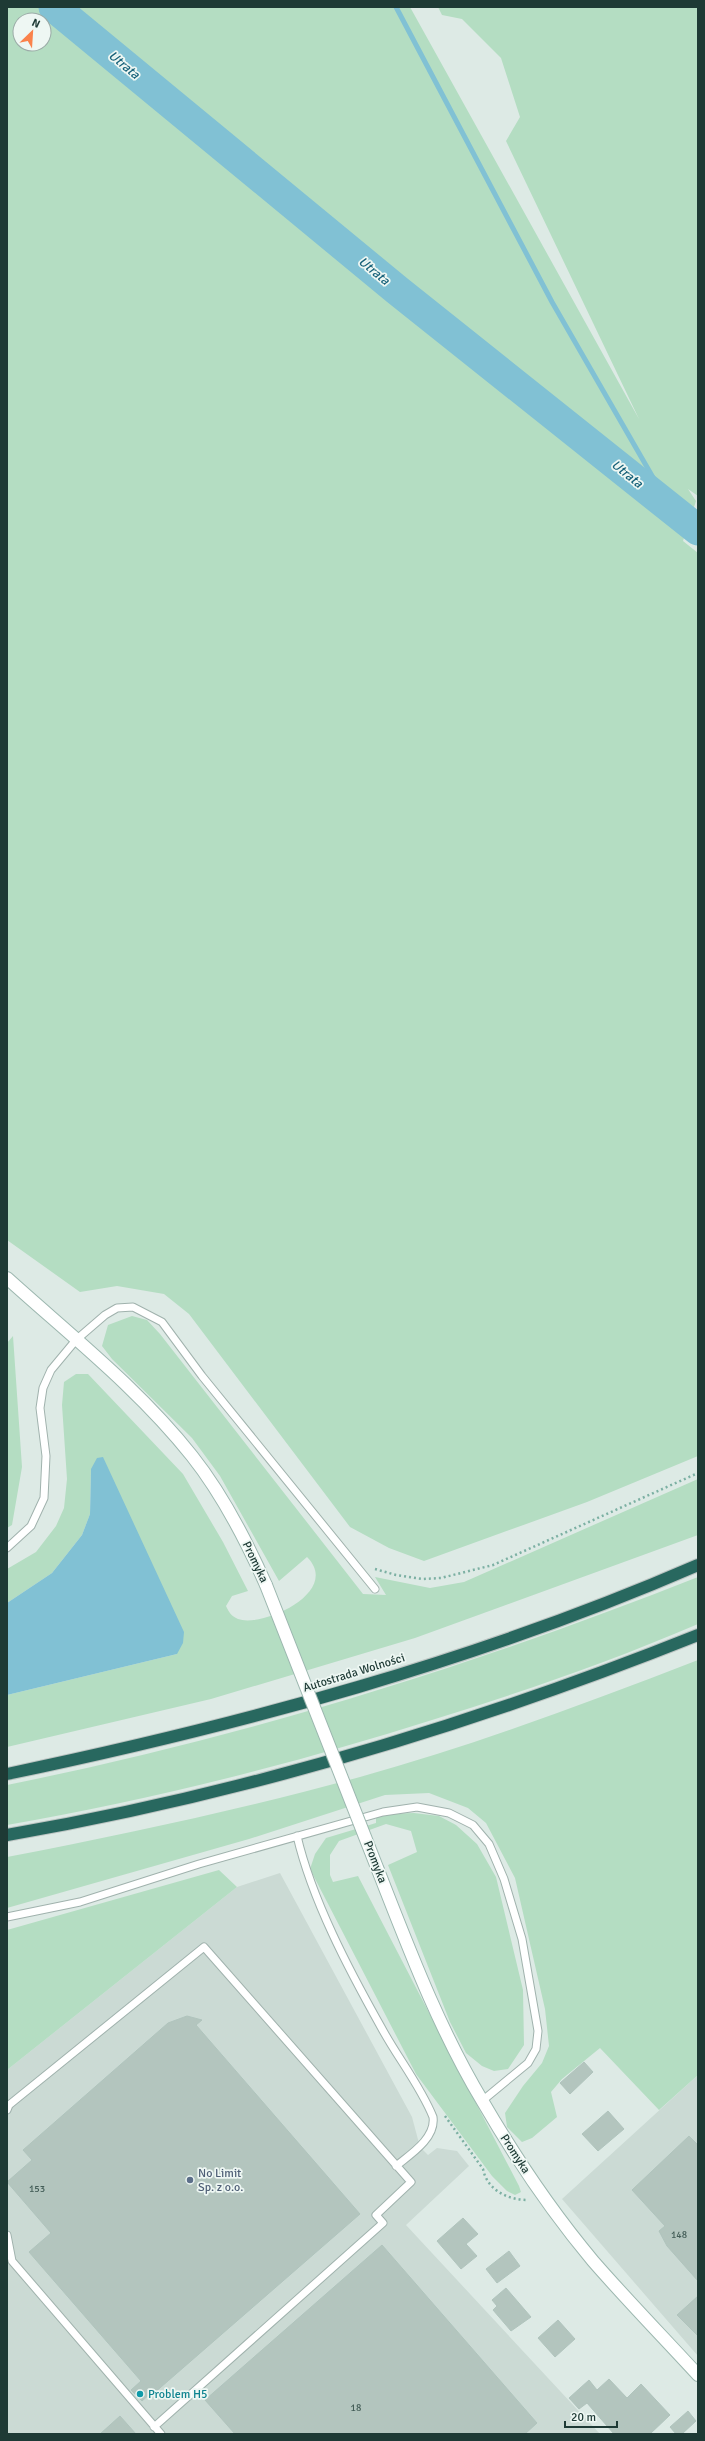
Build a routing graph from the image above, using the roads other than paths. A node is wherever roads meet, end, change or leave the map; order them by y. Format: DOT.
graph roads {
  1 [pos="7,1278"];
  2 [pos="76,1340"];
  3 [pos="7,1548"];
  4 [pos="698,1565"];
  5 [pos="375,1589"];
  6 [pos="698,1635"];
  7 [pos="7,1774"];
  8 [pos="7,1835"];
  9 [pos="297,1836"];
  10 [pos="7,1917"];
  11 [pos="482,2101"];
  12 [pos="7,2110"];
  13 [pos="396,2166"];
  14 [pos="7,2235"];
  15 [pos="698,2375"];
  16 [pos="154,2427"];
  17 [pos="161,2434"];
  1 -- 2 [label="street, Promyka"];
  2 -- 3 [label="lane"];
  2 -- 5 [label="lane"];
  2 -- 11 [label="street, Promyka, bridge"];
  4 -- 7 [label="highway, Autostrada Wolności"];
  6 -- 8 [label="highway"];
  9 -- 10 [label="lane"];
  9 -- 11 [label="lane"];
  9 -- 13 [label="lane"];
  11 -- 15 [label="street, Promyka"];
  12 -- 13 [label="lane"];
  13 -- 16 [label="lane"];
  14 -- 16 [label="lane"];
  16 -- 17 [label="lane"];
}
